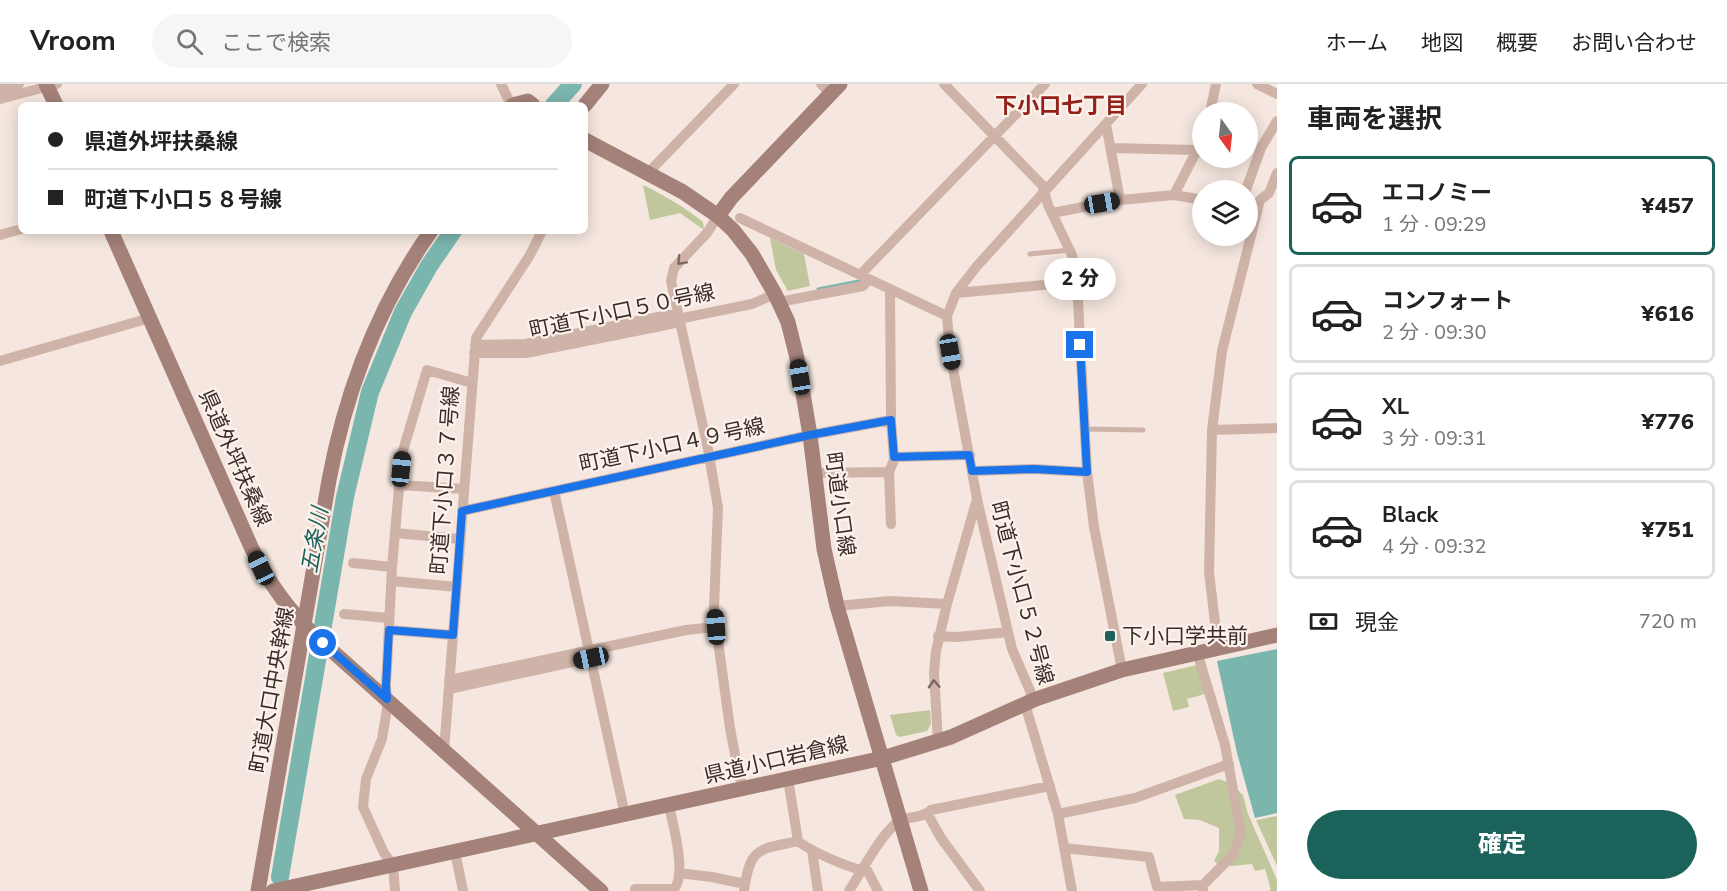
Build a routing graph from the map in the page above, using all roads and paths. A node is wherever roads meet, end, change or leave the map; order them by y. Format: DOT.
graph roads {
  1 [pos="20,84"];
  2 [pos="501,84"];
  3 [pos="602,84"];
  4 [pos="734,84"];
  5 [pos="944,84"];
  6 [pos="1045,84"];
  7 [pos="1142,84"];
  8 [pos="1216,84"];
  9 [pos="1257,84"];
  10 [pos="50,85"];
  11 [pos="831,87"];
  12 [pos="0,89"];
  13 [pos="1277,94"];
  14 [pos="0,99"];
  15 [pos="55,102"];
  16 [pos="519,102"];
  17 [pos="587,102"];
  18 [pos="1212,102"];
  19 [pos="1277,121"];
  20 [pos="1106,124"];
  21 [pos="994,136"];
  22 [pos="588,146"];
  23 [pos="1110,148"];
  24 [pos="1192,150"];
  25 [pos="1192,160"];
  26 [pos="1277,173"];
  27 [pos="647,174"];
  28 [pos="1251,180"];
  29 [pos="1045,193"];
  30 [pos="1258,194"];
  31 [pos="1174,195"];
  32 [pos="1265,196"];
  33 [pos="1192,198"];
  34 [pos="1277,198"];
  35 [pos="1120,200"];
  36 [pos="1052,213"];
  37 [pos="718,216"];
  38 [pos="740,218"];
  39 [pos="18,230"];
  40 [pos="0,234"];
  41 [pos="112,234"];
  42 [pos="429,234"];
  43 [pos="540,234"];
  44 [pos="1070,250"];
  45 [pos="1030,254"];
  46 [pos="865,277"];
  47 [pos="1077,282"];
  48 [pos="890,289"];
  49 [pos="956,293"];
  50 [pos="777,298"];
  51 [pos="947,316"];
  52 [pos="679,317"];
  53 [pos="150,318"];
  54 [pos="475,349"];
  55 [pos="0,361"];
  56 [pos="472,383"];
  57 [pos="891,420"];
  58 [pos="1277,428"];
  59 [pos="1084,429"];
  60 [pos="1143,430"];
  61 [pos="1212,430"];
  62 [pos="810,435"];
  63 [pos="969,455"];
  64 [pos="708,457"];
  65 [pos="894,457"];
  66 [pos="972,471"];
  67 [pos="889,472"];
  68 [pos="1087,472"];
  69 [pos="815,473"];
  70 [pos="399,485"];
  71 [pos="464,489"];
  72 [pos="554,491"];
  73 [pos="977,498"];
  74 [pos="462,511"];
  75 [pos="891,524"];
  76 [pos="395,533"];
  77 [pos="460,539"];
  78 [pos="353,563"];
  79 [pos="392,567"];
  80 [pos="392,581"];
  81 [pos="457,587"];
  82 [pos="947,604"];
  83 [pos="837,606"];
  84 [pos="344,614"];
  85 [pos="389,618"];
  86 [pos="716,627"];
  87 [pos="309,630"];
  88 [pos="389,630"];
  89 [pos="1008,632"];
  90 [pos="453,635"];
  91 [pos="1277,635"];
  92 [pos="938,636"];
  93 [pos="1218,648"];
  94 [pos="1197,652"];
  95 [pos="590,654"];
  96 [pos="1122,670"];
  97 [pos="449,685"];
  98 [pos="387,699"];
  99 [pos="1030,701"];
  100 [pos="938,742"];
  101 [pos="444,751"];
  102 [pos="883,758"];
  103 [pos="1229,764"];
  104 [pos="788,779"];
  105 [pos="1050,786"];
  106 [pos="744,790"];
  107 [pos="669,806"];
  108 [pos="927,813"];
  109 [pos="1058,814"];
  110 [pos="625,815"];
  111 [pos="900,821"];
  112 [pos="537,834"];
  113 [pos="798,841"];
  114 [pos="1064,848"];
  115 [pos="812,851"];
  116 [pos="455,852"];
  117 [pos="393,865"];
  118 [pos="862,870"];
  119 [pos="679,873"];
  120 [pos="320,886"];
  121 [pos="745,888"];
  122 [pos="1203,888"];
  123 [pos="258,891"];
  124 [pos="273,891"];
  125 [pos="395,891"];
  126 [pos="463,891"];
  127 [pos="601,891"];
  128 [pos="635,891"];
  129 [pos="818,891"];
  130 [pos="849,891"];
  131 [pos="878,891"];
  132 [pos="921,891"];
  133 [pos="980,891"];
  134 [pos="1072,891"];
  1 -- 12 [label="street"];
  2 -- 16 [label="street"];
  3 -- 17 [label="main road"];
  4 -- 27 [label="street"];
  5 -- 21 [label="street"];
  6 -- 21 [label="street"];
  7 -- 20 [label="street"];
  8 -- 18 [label="street"];
  9 -- 13 [label="street"];
  10 -- 14 [label="street"];
  10 -- 15 [label="main road"];
  11 -- 37 [label="main road"];
  19 -- 28 [label="street"];
  20 -- 23 [label="street"];
  20 -- 29 [label="street"];
  21 -- 29 [label="street"];
  21 -- 46 [label="street"];
  22 -- 27 [label="main road, 町道小口線"];
  23 -- 24 [label="street"];
  23 -- 35 [label="street"];
  25 -- 31 [label="street"];
  26 -- 32 [label="street"];
  27 -- 37 [label="main road, 町道小口線"];
  29 -- 36 [label="street"];
  29 -- 49 [label="street"];
  30 -- 32 [label="street"];
  31 -- 33 [label="street"];
  31 -- 35 [label="street"];
  32 -- 34 [label="street"];
  32 -- 61 [label="street"];
  35 -- 36 [label="street"];
  36 -- 44 [label="street"];
  37 -- 50 [label="main road, 町道小口線"];
  37 -- 52 [label="street, one-way"];
  38 -- 46 [label="street"];
  39 -- 40 [label="street"];
  41 -- 53 [label="main road, 県道外坪扶桑線"];
  42 -- 87 [label="main road, 町道大口中央幹線"];
  43 -- 54 [label="street, 町道下小口３７号線"];
  44 -- 45 [label="lane"];
  44 -- 47 [label="street"];
  46 -- 48 [label="street"];
  46 -- 50 [label="street, 町道下小口５０号線"];
  47 -- 49 [label="street"];
  47 -- 59 [label="street"];
  48 -- 51 [label="street"];
  48 -- 57 [label="street"];
  49 -- 51 [label="street"];
  50 -- 52 [label="street, 町道下小口５０号線"];
  50 -- 62 [label="main road, 町道小口線"];
  51 -- 63 [label="street, 町道下小口５２号線"];
  52 -- 54 [label="street"];
  52 -- 54 [label="street, 町道下小口５０号線"];
  52 -- 64 [label="street"];
  53 -- 55 [label="street"];
  53 -- 87 [label="main road, 県道外坪扶桑線"];
  54 -- 56 [label="street, 町道下小口３７号線"];
  56 -- 70 [label="street"];
  56 -- 71 [label="street, 町道下小口３７号線"];
  57 -- 62 [label="street, 町道下小口４９号線"];
  57 -- 65 [label="street"];
  58 -- 61 [label="street"];
  59 -- 60 [label="lane"];
  59 -- 68 [label="street"];
  61 -- 93 [label="street"];
  62 -- 64 [label="street, 町道下小口４９号線"];
  62 -- 69 [label="main road, 町道小口線"];
  63 -- 65 [label="street"];
  63 -- 66 [label="street, 町道下小口５２号線"];
  64 -- 72 [label="street, 町道下小口４９号線"];
  64 -- 86 [label="street"];
  65 -- 67 [label="street"];
  66 -- 68 [label="street"];
  66 -- 73 [label="street, 町道下小口５２号線"];
  67 -- 69 [label="street"];
  67 -- 75 [label="street"];
  68 -- 96 [label="street"];
  69 -- 83 [label="main road, 町道小口線"];
  70 -- 71 [label="street"];
  70 -- 76 [label="street"];
  71 -- 74 [label="street, 町道下小口３７号線"];
  72 -- 74 [label="street, 町道下小口４９号線"];
  72 -- 95 [label="street"];
  73 -- 82 [label="street"];
  73 -- 89 [label="street, 町道下小口５２号線"];
  74 -- 77 [label="street, 町道下小口３７号線"];
  76 -- 77 [label="street"];
  76 -- 79 [label="street"];
  77 -- 81 [label="street, 町道下小口３７号線"];
  78 -- 79 [label="street"];
  79 -- 80 [label="street"];
  80 -- 81 [label="street"];
  80 -- 85 [label="street"];
  81 -- 90 [label="street, 町道下小口３７号線"];
  82 -- 83 [label="street"];
  82 -- 92 [label="street"];
  83 -- 102 [label="main road, 町道小口線"];
  84 -- 85 [label="street"];
  85 -- 88 [label="street"];
  86 -- 95 [label="street"];
  86 -- 106 [label="street"];
  87 -- 98 [label="main road, 県道外坪扶桑線"];
  87 -- 123 [label="main road, 町道大口中央幹線"];
  88 -- 90 [label="street"];
  88 -- 98 [label="street"];
  89 -- 92 [label="street"];
  89 -- 99 [label="street, 町道下小口５２号線"];
  90 -- 97 [label="street, 町道下小口３７号線"];
  91 -- 93 [label="main road, 県道小口岩倉線"];
  100 -- 92 [label="street, one-way"];
  93 -- 94 [label="main road, 県道小口岩倉線"];
  94 -- 96 [label="main road, 県道小口岩倉線"];
  94 -- 103 [label="street"];
  95 -- 97 [label="street"];
  95 -- 110 [label="street"];
  96 -- 99 [label="main road, 県道小口岩倉線"];
  97 -- 101 [label="street, 町道下小口３７号線"];
  98 -- 101 [label="main road, 県道外坪扶桑線"];
  98 -- 117 [label="street"];
  99 -- 100 [label="main road, 県道小口岩倉線"];
  99 -- 105 [label="street, 町道下小口５２号線"];
  100 -- 102 [label="main road, 県道小口岩倉線"];
  101 -- 112 [label="main road, 県道外坪扶桑線"];
  102 -- 104 [label="main road, 県道小口岩倉線"];
  102 -- 111 [label="main road, 町道小口線"];
  103 -- 109 [label="street"];
  103 -- 122 [label="street"];
  104 -- 106 [label="main road, 県道小口岩倉線"];
  104 -- 113 [label="street"];
  105 -- 108 [label="street"];
  105 -- 109 [label="street, 町道下小口５２号線"];
  106 -- 107 [label="main road, 県道小口岩倉線"];
  107 -- 110 [label="main road, 県道小口岩倉線"];
  107 -- 119 [label="street"];
  108 -- 111 [label="street"];
  108 -- 133 [label="street"];
  109 -- 114 [label="street, 町道下小口５２号線"];
  110 -- 112 [label="main road, 県道小口岩倉線"];
  111 -- 118 [label="street"];
  111 -- 132 [label="main road, 町道小口線"];
  112 -- 116 [label="main road, 県道小口岩倉線"];
  112 -- 127 [label="main road, 県道外坪扶桑線"];
  113 -- 115 [label="street"];
  113 -- 121 [label="street"];
  114 -- 122 [label="street"];
  114 -- 134 [label="street, 町道下小口５２号線"];
  115 -- 118 [label="street"];
  115 -- 129 [label="street"];
  116 -- 117 [label="main road, 県道小口岩倉線"];
  116 -- 126 [label="street"];
  117 -- 120 [label="main road, 県道小口岩倉線"];
  117 -- 125 [label="street"];
  118 -- 130 [label="street"];
  118 -- 131 [label="street"];
  119 -- 121 [label="street"];
  119 -- 128 [label="street"];
  120 -- 124 [label="main road, 県道小口岩倉線"];
}
